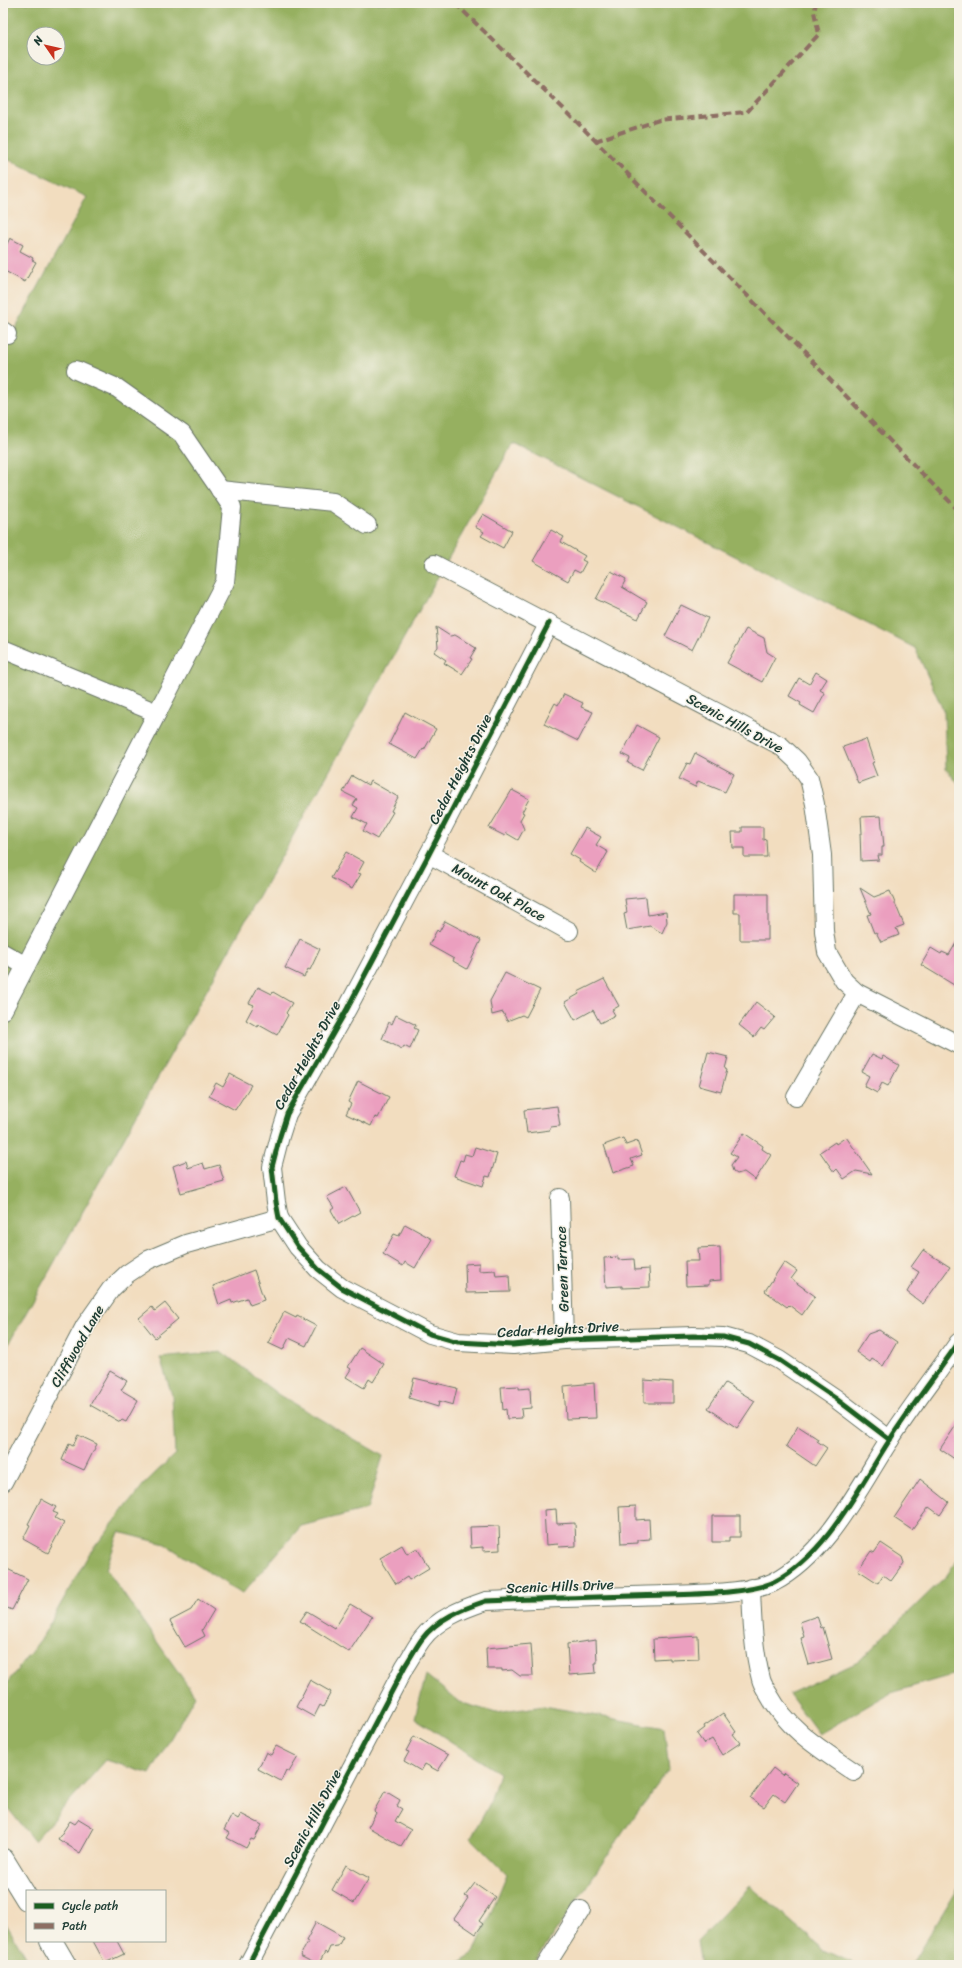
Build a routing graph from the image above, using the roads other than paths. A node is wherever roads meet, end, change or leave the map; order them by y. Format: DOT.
graph roads {
  1 [pos="76,370"];
  2 [pos="220,490"];
  3 [pos="367,525"];
  4 [pos="434,564"];
  5 [pos="549,623"];
  6 [pos="3,649"];
  7 [pos="157,713"];
  8 [pos="429,854"];
  9 [pos="569,931"];
  10 [pos="3,953"];
  11 [pos="26,966"];
  12 [pos="856,993"];
  13 [pos="3,1010"];
  14 [pos="959,1045"];
  15 [pos="796,1097"];
  16 [pos="560,1198"];
  17 [pos="279,1218"];
  18 [pos="564,1340"];
  19 [pos="959,1342"];
  20 [pos="890,1440"];
  21 [pos="3,1482"];
  22 [pos="751,1588"];
  23 [pos="854,1772"];
  24 [pos="3,1860"];
  25 [pos="26,1897"];
  26 [pos="581,1910"];
  27 [pos="52,1942"];
  28 [pos="65,1965"];
  29 [pos="248,1965"];
  30 [pos="546,1965"];
  1 -- 2 [label="street"];
  2 -- 3 [label="street"];
  2 -- 7 [label="street"];
  4 -- 5 [label="street, Scenic Hills Drive"];
  5 -- 8 [label="street, Cedar Heights Drive"];
  5 -- 12 [label="street, Scenic Hills Drive"];
  6 -- 7 [label="street"];
  7 -- 11 [label="street"];
  8 -- 9 [label="street, Mount Oak Place"];
  8 -- 17 [label="street, Cedar Heights Drive"];
  10 -- 11 [label="street"];
  11 -- 13 [label="street"];
  12 -- 14 [label="street, Scenic Hills Drive"];
  12 -- 15 [label="street"];
  16 -- 18 [label="street, Green Terrace"];
  17 -- 18 [label="street, Cedar Heights Drive"];
  17 -- 21 [label="street, Cliffwood Lane"];
  18 -- 20 [label="street, Cedar Heights Drive"];
  19 -- 20 [label="street, Scenic Hills Drive"];
  20 -- 22 [label="street, Scenic Hills Drive"];
  22 -- 23 [label="street"];
  22 -- 29 [label="street, Scenic Hills Drive"];
  24 -- 25 [label="street"];
  26 -- 30 [label="street"];
  27 -- 28 [label="street"];
}
